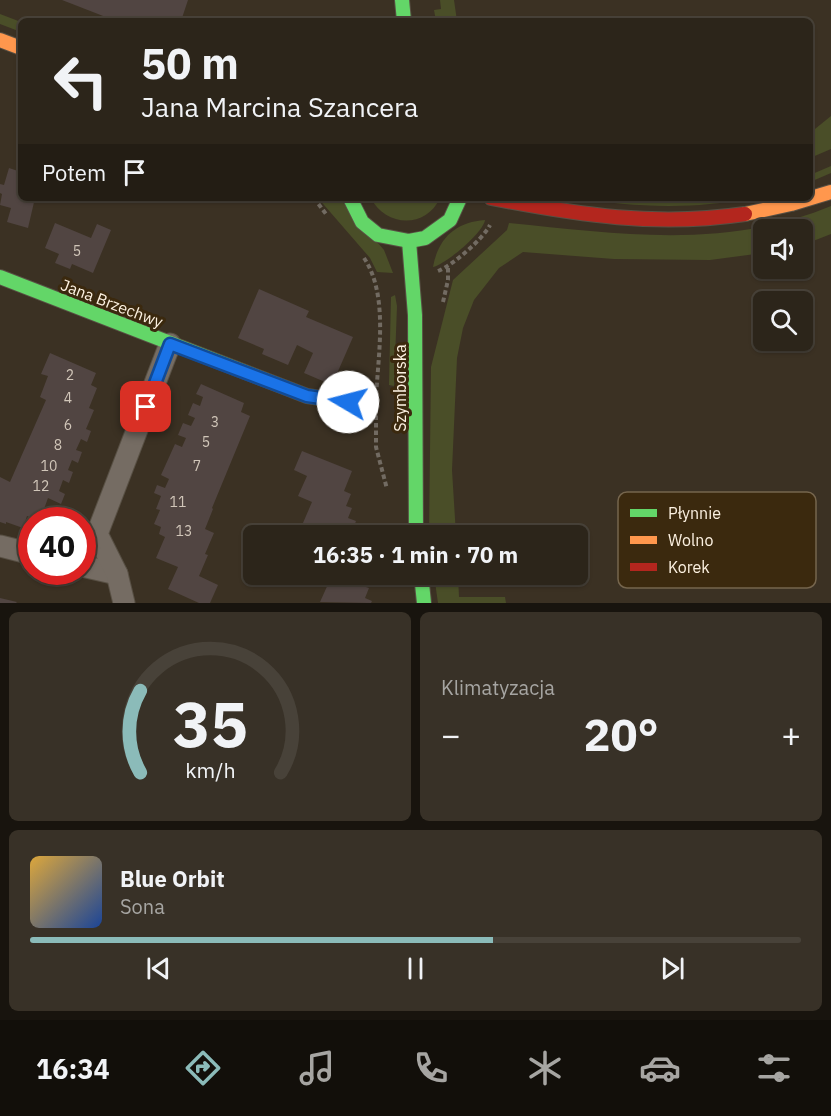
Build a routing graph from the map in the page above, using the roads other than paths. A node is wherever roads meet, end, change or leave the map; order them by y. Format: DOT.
graph roads {
  1 [pos="402,0"];
  2 [pos="404,18"];
  3 [pos="0,40"];
  4 [pos="18,47"];
  5 [pos="831,192"];
  6 [pos="813,197"];
  7 [pos="352,201"];
  8 [pos="459,201"];
  9 [pos="506,201"];
  10 [pos="800,201"];
  11 [pos="409,241"];
  12 [pos="0,277"];
  13 [pos="170,344"];
  14 [pos="348,402"];
  15 [pos="416,525"];
  16 [pos="0,546"];
  17 [pos="18,550"];
  18 [pos="96,569"];
  19 [pos="117,574"];
  20 [pos="422,585"];
  21 [pos="124,603"];
  22 [pos="424,603"];
  1 -- 2 [label="street"];
  3 -- 4 [label="street"];
  5 -- 6 [label="street"];
  7 -- 11 [label="street"];
  8 -- 11 [label="street"];
  9 -- 10 [label="street"];
  11 -- 15 [label="street, Szymborska"];
  12 -- 13 [label="street, Jana Brzechwy"];
  13 -- 14 [label="street, Jana Brzechwy"];
  13 -- 19 [label="street"];
  16 -- 17 [label="street"];
  18 -- 19 [label="street"];
  19 -- 21 [label="street"];
  20 -- 22 [label="street"];
}
